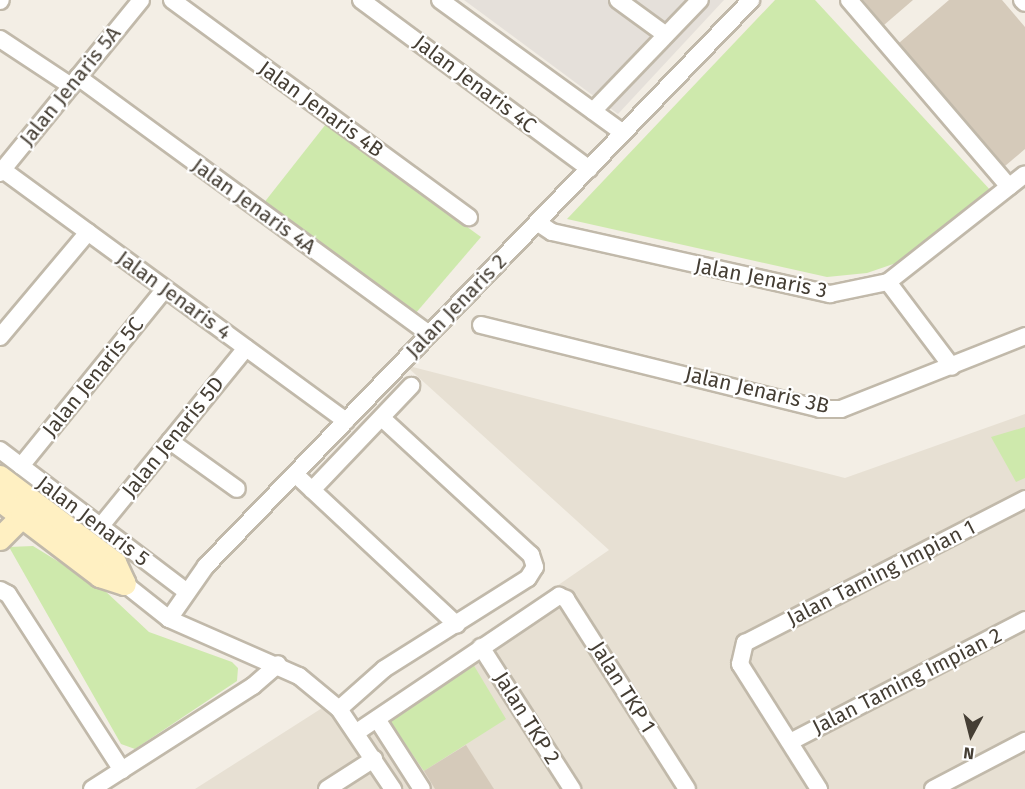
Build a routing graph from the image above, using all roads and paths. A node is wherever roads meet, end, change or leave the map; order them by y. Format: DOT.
graph roads {
  1 [pos="141,0"];
  2 [pos="172,0"];
  3 [pos="361,0"];
  4 [pos="440,0"];
  5 [pos="618,0"];
  6 [pos="700,0"];
  7 [pos="752,0"];
  8 [pos="849,0"];
  9 [pos="666,35"];
  10 [pos="0,39"];
  11 [pos="74,82"];
  12 [pos="593,111"];
  13 [pos="623,133"];
  14 [pos="589,169"];
  15 [pos="1,171"];
  16 [pos="1025,174"];
  17 [pos="1009,187"];
  18 [pos="469,217"];
  19 [pos="537,222"];
  20 [pos="88,232"];
  21 [pos="888,282"];
  22 [pos="165,289"];
  23 [pos="481,325"];
  24 [pos="429,334"];
  25 [pos="0,336"];
  26 [pos="1025,336"];
  27 [pos="246,348"];
  28 [pos="952,367"];
  29 [pos="411,386"];
  30 [pos="382,417"];
  31 [pos="346,421"];
  32 [pos="170,441"];
  33 [pos="0,450"];
  34 [pos="21,466"];
  35 [pos="295,474"];
  36 [pos="0,477"];
  37 [pos="237,489"];
  38 [pos="312,490"];
  39 [pos="1025,499"];
  40 [pos="11,507"];
  41 [pos="100,527"];
  42 [pos="50,538"];
  43 [pos="0,539"];
  44 [pos="0,544"];
  45 [pos="125,584"];
  46 [pos="4,592"];
  47 [pos="186,592"];
  48 [pos="169,619"];
  49 [pos="1025,620"];
  50 [pos="457,625"];
  51 [pos="482,646"];
  52 [pos="278,664"];
  53 [pos="339,709"];
  54 [pos="377,719"];
  55 [pos="357,732"];
  56 [pos="1025,741"];
  57 [pos="790,742"];
  58 [pos="374,759"];
  59 [pos="122,770"];
  60 [pos="92,789"];
  61 [pos="327,789"];
  62 [pos="393,789"];
  63 [pos="422,789"];
  64 [pos="572,789"];
  65 [pos="687,789"];
  66 [pos="819,789"];
  67 [pos="933,789"];
  1 -- 11 [label="street, Jalan Jenaris 5A"];
  2 -- 18 [label="street, Jalan Jenaris 4B"];
  3 -- 14 [label="street, Jalan Jenaris 4C"];
  4 -- 12 [label="street"];
  5 -- 9 [label="street"];
  6 -- 9 [label="street"];
  7 -- 13 [label="street, Jalan Jenaris 2"];
  8 -- 17 [label="street"];
  9 -- 12 [label="street"];
  10 -- 11 [label="street, Jalan Jenaris 4A"];
  11 -- 15 [label="street, Jalan Jenaris 5A"];
  11 -- 24 [label="street, Jalan Jenaris 4A"];
  12 -- 13 [label="street"];
  13 -- 14 [label="street, Jalan Jenaris 2"];
  14 -- 19 [label="street, Jalan Jenaris 2"];
  15 -- 20 [label="street, Jalan Jenaris 4"];
  16 -- 17 [label="street, Jalan Jenaris 3"];
  17 -- 21 [label="street, Jalan Jenaris 3"];
  19 -- 21 [label="street, Jalan Jenaris 3"];
  19 -- 24 [label="street, Jalan Jenaris 2"];
  20 -- 22 [label="street, Jalan Jenaris 4"];
  20 -- 25 [label="street"];
  21 -- 28 [label="street"];
  22 -- 27 [label="street, Jalan Jenaris 4"];
  22 -- 34 [label="street, Jalan Jenaris 5C"];
  23 -- 28 [label="street, Jalan Jenaris 3B"];
  24 -- 31 [label="street, Jalan Jenaris 2"];
  26 -- 28 [label="street, Jalan Jenaris 3B"];
  27 -- 31 [label="street, Jalan Jenaris 4"];
  27 -- 32 [label="street, Jalan Jenaris 5D"];
  29 -- 30 [label="street"];
  30 -- 38 [label="street"];
  30 -- 50 [label="street"];
  31 -- 35 [label="street, Jalan Jenaris 2"];
  32 -- 37 [label="street"];
  32 -- 41 [label="street, Jalan Jenaris 5D"];
  33 -- 34 [label="street, Jalan Jenaris 5"];
  34 -- 41 [label="street, Jalan Jenaris 5"];
  35 -- 38 [label="street"];
  35 -- 47 [label="street, Jalan Jenaris 2"];
  36 -- 40 [label="street"];
  38 -- 50 [label="street"];
  39 -- 57 [label="street, Jalan Taming Impian 1"];
  40 -- 42 [label="street"];
  40 -- 43 [label="street"];
  40 -- 45 [label="street"];
  41 -- 47 [label="street, Jalan Jenaris 5"];
  42 -- 44 [label="street"];
  42 -- 45 [label="street"];
  45 -- 48 [label="street"];
  46 -- 59 [label="street"];
  47 -- 48 [label="street, Jalan Jenaris 2"];
  48 -- 52 [label="street"];
  49 -- 57 [label="street, Jalan Taming Impian 2"];
  50 -- 53 [label="street"];
  51 -- 54 [label="street"];
  51 -- 64 [label="street, Jalan TKP 2"];
  51 -- 65 [label="street, Jalan TKP 1"];
  52 -- 53 [label="street"];
  52 -- 59 [label="street"];
  53 -- 55 [label="street"];
  54 -- 55 [label="street"];
  54 -- 63 [label="street"];
  55 -- 58 [label="street"];
  56 -- 67 [label="street"];
  57 -- 66 [label="street"];
  58 -- 61 [label="street"];
  58 -- 62 [label="street"];
  59 -- 60 [label="street"];
}
